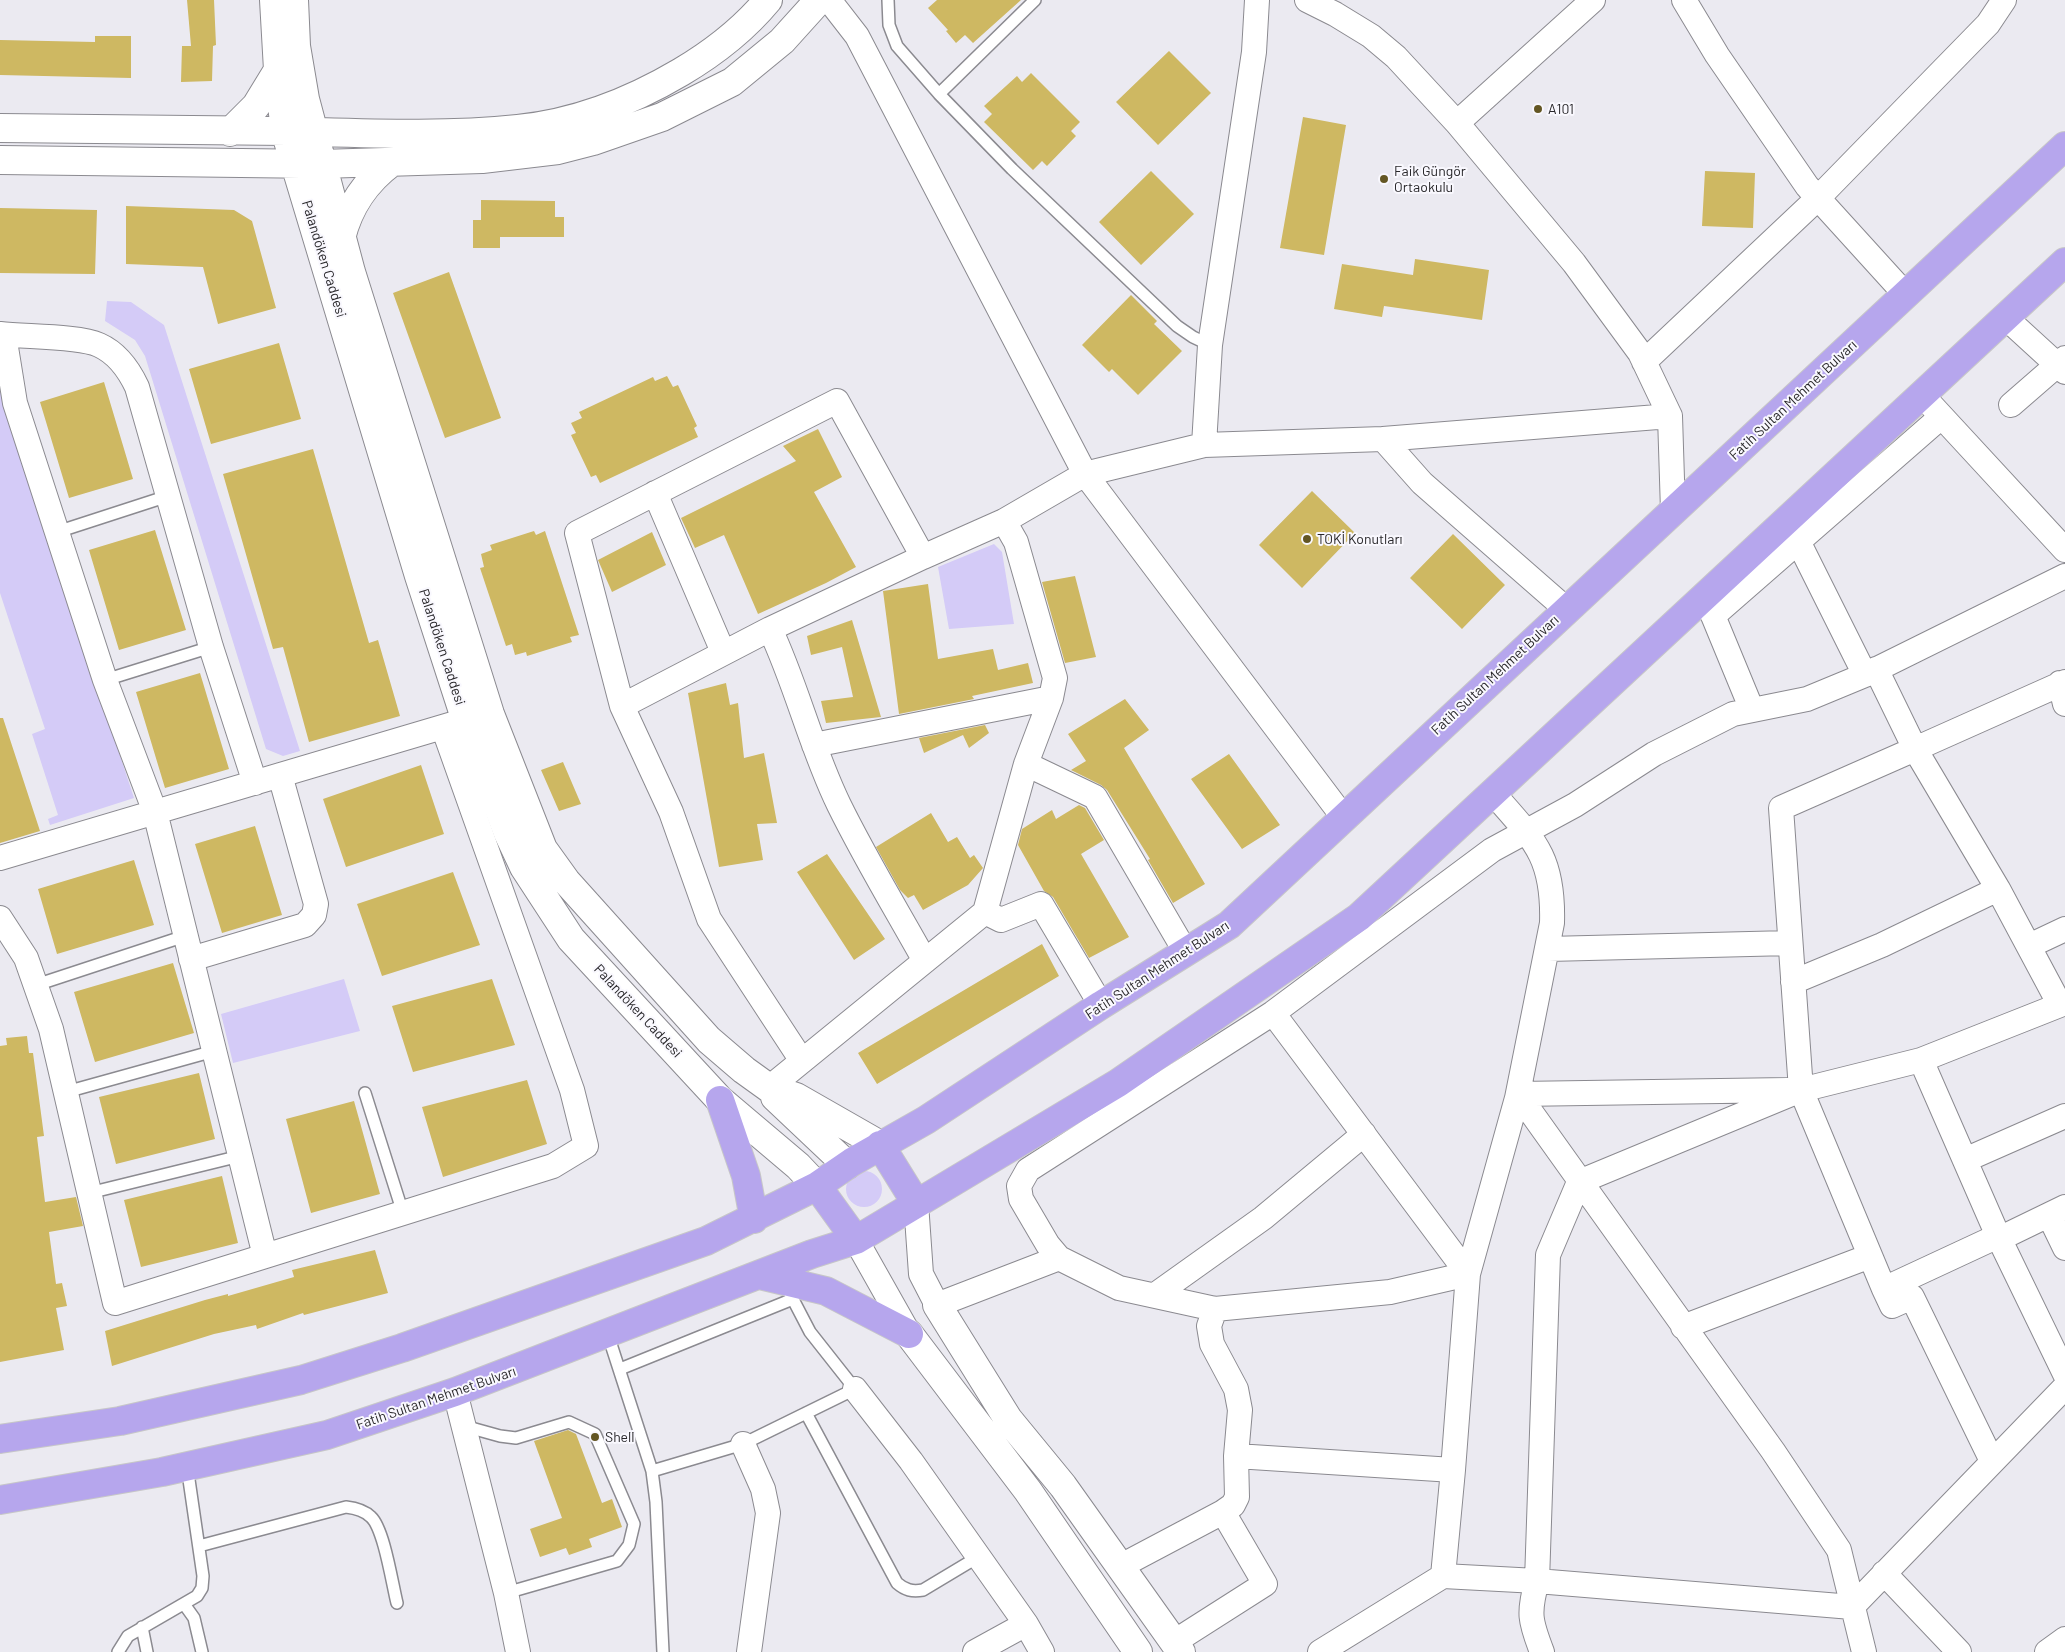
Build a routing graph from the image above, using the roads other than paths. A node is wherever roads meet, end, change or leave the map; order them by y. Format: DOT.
graph roads {
  1 [pos="274,0"];
  2 [pos="294,0"];
  3 [pos="768,0"];
  4 [pos="819,0"];
  5 [pos="830,0"];
  6 [pos="888,0"];
  7 [pos="1035,0"];
  8 [pos="1257,0"];
  9 [pos="1307,0"];
  10 [pos="1593,0"];
  11 [pos="1684,0"];
  12 [pos="2004,0"];
  13 [pos="278,70"];
  14 [pos="939,94"];
  15 [pos="1457,123"];
  16 [pos="0,128"];
  17 [pos="285,131"];
  18 [pos="230,132"];
  19 [pos="312,132"];
  20 [pos="2065,146"];
  21 [pos="0,160"];
  22 [pos="392,162"];
  23 [pos="308,164"];
  24 [pos="1818,198"];
  25 [pos="342,238"];
  26 [pos="2065,262"];
  27 [pos="1906,295"];
  28 [pos="2006,318"];
  29 [pos="2,334"];
  30 [pos="1210,344"];
  31 [pos="1644,362"];
  32 [pos="2062,365"];
  33 [pos="1922,396"];
  34 [pos="2011,405"];
  35 [pos="1670,416"];
  36 [pos="1941,417"];
  37 [pos="1383,439"];
  38 [pos="1204,445"];
  39 [pos="1085,474"];
  40 [pos="656,493"];
  41 [pos="168,496"];
  42 [pos="1674,511"];
  43 [pos="1004,521"];
  44 [pos="57,532"];
  45 [pos="1793,532"];
  46 [pos="2063,545"];
  47 [pos="923,557"];
  48 [pos="2065,576"];
  49 [pos="1709,606"];
  50 [pos="1566,609"];
  51 [pos="770,628"];
  52 [pos="211,647"];
  53 [pos="723,652"];
  54 [pos="1870,672"];
  55 [pos="105,680"];
  56 [pos="2063,690"];
  57 [pos="1051,698"];
  58 [pos="622,706"];
  59 [pos="1752,710"];
  60 [pos="466,721"];
  61 [pos="814,745"];
  62 [pos="1915,749"];
  63 [pos="1026,764"];
  64 [pos="280,775"];
  65 [pos="255,783"];
  66 [pos="1492,792"];
  67 [pos="154,812"];
  68 [pos="1344,818"];
  69 [pos="1528,833"];
  70 [pos="0,858"];
  71 [pos="1998,889"];
  72 [pos="985,912"];
  73 [pos="0,918"];
  74 [pos="2065,929"];
  75 [pos="185,936"];
  76 [pos="1790,943"];
  77 [pos="2029,946"];
  78 [pos="1548,949"];
  79 [pos="1185,951"];
  80 [pos="191,959"];
  81 [pos="925,961"];
  82 [pos="1793,982"];
  83 [pos="36,985"];
  84 [pos="1101,1005"];
  85 [pos="2063,1009"];
  86 [pos="1273,1014"];
  87 [pos="214,1051"];
  88 [pos="1921,1060"];
  89 [pos="802,1061"];
  90 [pos="744,1070"];
  91 [pos="769,1088"];
  92 [pos="1801,1090"];
  93 [pos="66,1092"];
  94 [pos="365,1093"];
  95 [pos="1518,1094"];
  96 [pos="720,1100"];
  97 [pos="2065,1116"];
  98 [pos="1364,1134"];
  99 [pos="880,1145"];
  100 [pos="240,1156"];
  101 [pos="1964,1160"];
  102 [pos="847,1164"];
  103 [pos="1580,1182"];
  104 [pos="817,1186"];
  105 [pos="89,1193"];
  106 [pos="916,1203"];
  107 [pos="2057,1211"];
  108 [pos="403,1213"];
  109 [pos="754,1219"];
  110 [pos="1998,1238"];
  111 [pos="856,1240"];
  112 [pos="2065,1248"];
  113 [pos="264,1256"];
  114 [pos="1870,1256"];
  115 [pos="1059,1258"];
  116 [pos="1468,1274"];
  117 [pos="778,1285"];
  118 [pos="1884,1289"];
  119 [pos="1155,1295"];
  120 [pos="937,1305"];
  121 [pos="1215,1309"];
  122 [pos="1683,1327"];
  123 [pos="909,1334"];
  124 [pos="608,1335"];
  125 [pos="620,1369"];
  126 [pos="2065,1374"];
  127 [pos="2065,1386"];
  128 [pos="855,1389"];
  129 [pos="455,1392"];
  130 [pos="806,1413"];
  131 [pos="464,1426"];
  132 [pos="0,1440"];
  133 [pos="743,1444"];
  134 [pos="1236,1456"];
  135 [pos="1992,1462"];
  136 [pos="187,1466"];
  137 [pos="1453,1470"];
  138 [pos="652,1471"];
  139 [pos="0,1500"];
  140 [pos="1223,1512"];
  141 [pos="199,1546"];
  142 [pos="978,1557"];
  143 [pos="1121,1566"];
  144 [pos="1884,1573"];
  145 [pos="1443,1576"];
  146 [pos="1537,1580"];
  147 [pos="506,1593"];
  148 [pos="397,1603"];
  149 [pos="184,1604"];
  150 [pos="1852,1607"];
  151 [pos="1026,1624"];
  152 [pos="142,1627"];
  153 [pos="2065,1639"];
  154 [pos="1177,1647"];
  155 [pos="118,1652"];
  156 [pos="147,1652"];
  157 [pos="202,1652"];
  158 [pos="518,1652"];
  159 [pos="663,1652"];
  160 [pos="749,1652"];
  161 [pos="976,1652"];
  162 [pos="1042,1652"];
  163 [pos="1138,1652"];
  164 [pos="1320,1652"];
  165 [pos="1542,1652"];
  166 [pos="1864,1652"];
  167 [pos="1960,1652"];
  168 [pos="2047,1652"];
  1 -- 13 [label="street, Palandöken Caddesi"];
  2 -- 19 [label="street, Palandöken Caddesi"];
  3 -- 19 [label="street"];
  4 -- 22 [label="street"];
  5 -- 39 [label="street"];
  6 -- 14 [label="lane"];
  7 -- 14 [label="lane"];
  8 -- 30 [label="street"];
  9 -- 15 [label="street"];
  10 -- 15 [label="street"];
  11 -- 24 [label="street"];
  12 -- 24 [label="street"];
  13 -- 17 [label="street, Palandöken Caddesi"];
  13 -- 18 [label="street"];
  14 -- 30 [label="lane"];
  15 -- 31 [label="street"];
  16 -- 18 [label="street"];
  17 -- 18 [label="street"];
  17 -- 19 [label="street"];
  17 -- 23 [label="street, Palandöken Caddesi"];
  19 -- 23 [label="street, Palandöken Caddesi"];
  20 -- 27 [label="highway, Fatih Sultan Mehmet Bulvarı"];
  21 -- 23 [label="street"];
  22 -- 23 [label="street"];
  22 -- 25 [label="street"];
  23 -- 25 [label="street, Palandöken Caddesi"];
  23 -- 60 [label="street, Palandöken Caddesi"];
  24 -- 27 [label="street"];
  24 -- 31 [label="street"];
  25 -- 60 [label="street, Palandöken Caddesi"];
  26 -- 28 [label="highway"];
  27 -- 42 [label="highway, Fatih Sultan Mehmet Bulvarı"];
  28 -- 32 [label="street"];
  28 -- 33 [label="highway"];
  29 -- 41 [label="street"];
  29 -- 44 [label="street"];
  30 -- 38 [label="street"];
  31 -- 35 [label="street"];
  32 -- 34 [label="street"];
  33 -- 36 [label="street"];
  33 -- 45 [label="highway"];
  35 -- 37 [label="street"];
  35 -- 42 [label="street"];
  36 -- 45 [label="street"];
  36 -- 46 [label="street"];
  37 -- 38 [label="street"];
  37 -- 50 [label="street"];
  38 -- 39 [label="street"];
  39 -- 43 [label="street"];
  39 -- 68 [label="street"];
  40 -- 47 [label="street"];
  40 -- 53 [label="street"];
  40 -- 58 [label="street"];
  41 -- 44 [label="lane"];
  41 -- 52 [label="street"];
  42 -- 50 [label="highway, Fatih Sultan Mehmet Bulvarı"];
  43 -- 47 [label="street"];
  43 -- 57 [label="street"];
  44 -- 55 [label="street"];
  45 -- 49 [label="highway"];
  45 -- 54 [label="street"];
  47 -- 51 [label="street"];
  48 -- 54 [label="street"];
  49 -- 59 [label="street"];
  49 -- 66 [label="highway"];
  50 -- 68 [label="highway, Fatih Sultan Mehmet Bulvarı"];
  51 -- 53 [label="street"];
  51 -- 61 [label="street"];
  52 -- 55 [label="lane"];
  52 -- 65 [label="street"];
  53 -- 58 [label="street"];
  54 -- 59 [label="street"];
  54 -- 62 [label="street"];
  55 -- 67 [label="street"];
  56 -- 62 [label="street"];
  57 -- 61 [label="street"];
  57 -- 63 [label="street"];
  58 -- 89 [label="street"];
  59 -- 69 [label="street"];
  60 -- 64 [label="street"];
  60 -- 90 [label="street, Palandöken Caddesi"];
  60 -- 96 [label="street, Palandöken Caddesi"];
  60 -- 108 [label="street"];
  61 -- 81 [label="street"];
  62 -- 71 [label="street"];
  62 -- 76 [label="street"];
  63 -- 72 [label="street"];
  63 -- 79 [label="street"];
  64 -- 65 [label="street"];
  64 -- 80 [label="street"];
  65 -- 67 [label="street"];
  66 -- 69 [label="street"];
  66 -- 106 [label="highway"];
  67 -- 70 [label="street"];
  67 -- 75 [label="street"];
  68 -- 79 [label="highway, Fatih Sultan Mehmet Bulvarı"];
  69 -- 78 [label="street"];
  69 -- 86 [label="street"];
  71 -- 77 [label="street"];
  71 -- 82 [label="street"];
  72 -- 81 [label="street"];
  72 -- 84 [label="street"];
  73 -- 83 [label="street"];
  74 -- 77 [label="street"];
  75 -- 80 [label="street"];
  75 -- 83 [label="lane"];
  76 -- 78 [label="street"];
  76 -- 82 [label="street"];
  77 -- 85 [label="street"];
  78 -- 95 [label="street"];
  79 -- 84 [label="highway, Fatih Sultan Mehmet Bulvarı"];
  80 -- 87 [label="street"];
  81 -- 89 [label="street"];
  82 -- 92 [label="street"];
  83 -- 93 [label="street"];
  84 -- 99 [label="highway, Fatih Sultan Mehmet Bulvarı"];
  85 -- 88 [label="street"];
  86 -- 98 [label="street"];
  86 -- 115 [label="street"];
  87 -- 93 [label="lane"];
  87 -- 100 [label="street"];
  88 -- 92 [label="street"];
  88 -- 101 [label="street"];
  89 -- 91 [label="street"];
  90 -- 91 [label="street, Palandöken Caddesi"];
  90 -- 96 [label="street"];
  91 -- 99 [label="street, Palandöken Caddesi"];
  91 -- 102 [label="street, Palandöken Caddesi"];
  92 -- 95 [label="street"];
  92 -- 103 [label="street"];
  92 -- 114 [label="street"];
  93 -- 105 [label="street"];
  94 -- 108 [label="lane"];
  95 -- 103 [label="street"];
  95 -- 116 [label="street"];
  96 -- 104 [label="street, Palandöken Caddesi"];
  96 -- 109 [label="highway"];
  97 -- 101 [label="street"];
  98 -- 116 [label="street"];
  98 -- 119 [label="street"];
  99 -- 102 [label="highway, Fatih Sultan Mehmet Bulvarı"];
  99 -- 106 [label="highway"];
  100 -- 105 [label="lane"];
  100 -- 113 [label="street"];
  101 -- 110 [label="street"];
  102 -- 104 [label="highway, Fatih Sultan Mehmet Bulvarı"];
  103 -- 122 [label="street"];
  103 -- 146 [label="street"];
  104 -- 109 [label="highway"];
  104 -- 111 [label="highway"];
  105 -- 113 [label="street"];
  106 -- 111 [label="highway, Fatih Sultan Mehmet Bulvarı"];
  106 -- 120 [label="street"];
  107 -- 110 [label="street"];
  107 -- 112 [label="street"];
  108 -- 113 [label="street"];
  109 -- 132 [label="highway"];
  110 -- 118 [label="street"];
  110 -- 126 [label="street"];
  111 -- 117 [label="highway, Fatih Sultan Mehmet Bulvarı"];
  111 -- 123 [label="street"];
  114 -- 118 [label="street"];
  114 -- 122 [label="street"];
  115 -- 119 [label="street"];
  115 -- 120 [label="street"];
  116 -- 121 [label="street"];
  116 -- 137 [label="street"];
  117 -- 123 [label="highway"];
  117 -- 124 [label="highway, Fatih Sultan Mehmet Bulvarı"];
  117 -- 125 [label="lane"];
  117 -- 128 [label="lane"];
  118 -- 135 [label="street"];
  119 -- 121 [label="street"];
  120 -- 143 [label="street"];
  121 -- 134 [label="street"];
  122 -- 150 [label="street"];
  123 -- 163 [label="street"];
  124 -- 125 [label="lane"];
  124 -- 129 [label="highway, Fatih Sultan Mehmet Bulvarı"];
  125 -- 138 [label="lane"];
  127 -- 135 [label="street"];
  128 -- 130 [label="lane"];
  128 -- 142 [label="street"];
  129 -- 131 [label="street"];
  129 -- 136 [label="highway, Fatih Sultan Mehmet Bulvarı"];
  130 -- 133 [label="lane"];
  130 -- 142 [label="lane"];
  131 -- 147 [label="street"];
  131 -- 147 [label="lane"];
  133 -- 138 [label="lane"];
  133 -- 160 [label="street"];
  134 -- 137 [label="street"];
  134 -- 140 [label="street"];
  135 -- 144 [label="street"];
  136 -- 139 [label="highway, Fatih Sultan Mehmet Bulvarı"];
  136 -- 141 [label="lane"];
  137 -- 145 [label="street"];
  138 -- 159 [label="lane"];
  140 -- 143 [label="street"];
  140 -- 154 [label="street"];
  141 -- 148 [label="lane"];
  141 -- 149 [label="lane"];
  142 -- 151 [label="street"];
  143 -- 154 [label="street"];
  144 -- 150 [label="street"];
  144 -- 167 [label="street"];
  145 -- 146 [label="street"];
  145 -- 164 [label="street"];
  146 -- 150 [label="street"];
  146 -- 165 [label="street"];
  147 -- 158 [label="street"];
  149 -- 152 [label="lane"];
  149 -- 157 [label="lane"];
  150 -- 166 [label="street"];
  151 -- 161 [label="street"];
  151 -- 162 [label="street"];
  152 -- 155 [label="lane"];
  152 -- 156 [label="lane"];
  153 -- 168 [label="street"];
}
